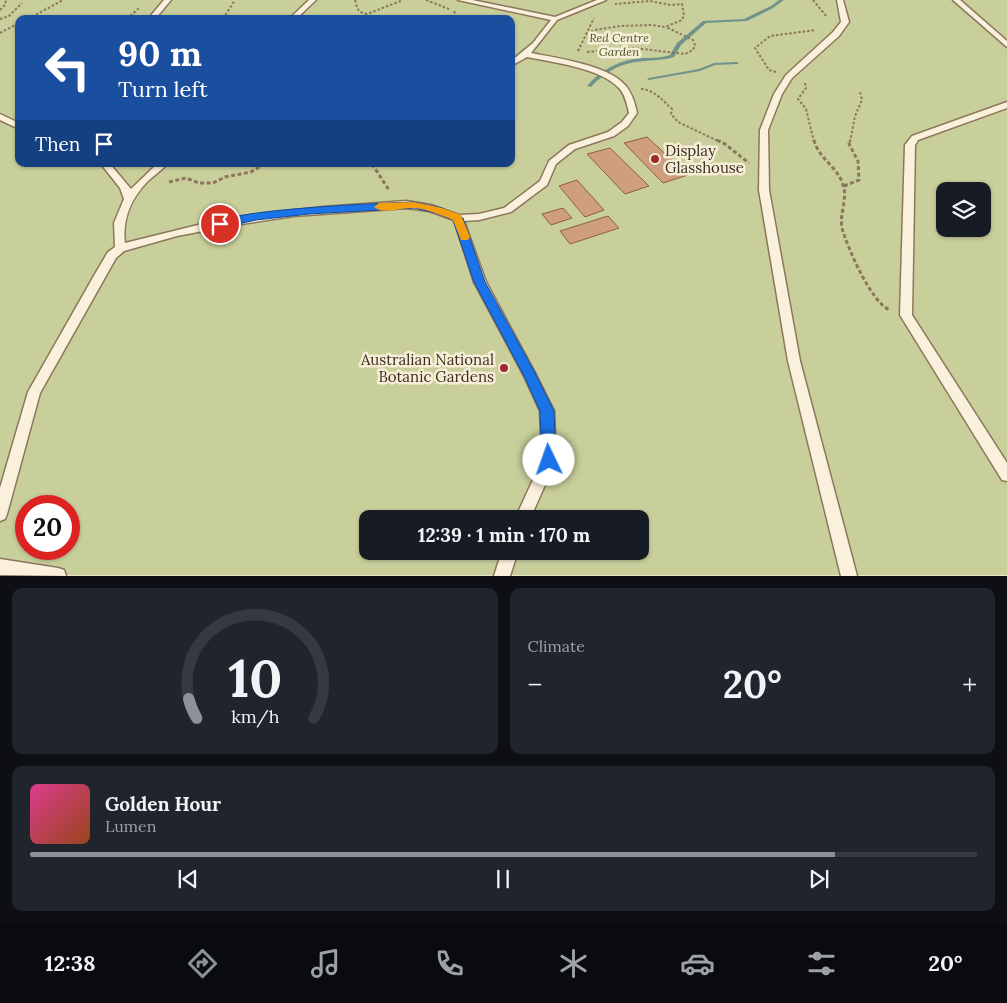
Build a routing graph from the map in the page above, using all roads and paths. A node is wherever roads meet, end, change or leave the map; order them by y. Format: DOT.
graph roads {
  1 [pos="6,0"];
  2 [pos="55,0"];
  3 [pos="168,0"];
  4 [pos="235,0"];
  5 [pos="313,0"];
  6 [pos="355,0"];
  7 [pos="403,0"];
  8 [pos="426,0"];
  9 [pos="461,0"];
  10 [pos="603,0"];
  11 [pos="813,0"];
  12 [pos="840,0"];
  13 [pos="956,0"];
  14 [pos="62,1"];
  15 [pos="22,3"];
  16 [pos="613,5"];
  17 [pos="140,7"];
  18 [pos="0,10"];
  19 [pos="598,12"];
  20 [pos="36,15"];
  21 [pos="131,15"];
  22 [pos="155,15"];
  23 [pos="226,15"];
  24 [pos="296,15"];
  25 [pos="456,15"];
  26 [pos="0,19"];
  27 [pos="555,19"];
  28 [pos="829,20"];
  29 [pos="15,26"];
  30 [pos="665,27"];
  31 [pos="818,30"];
  32 [pos="0,33"];
  33 [pos="586,34"];
  34 [pos="1007,45"];
  35 [pos="525,54"];
  36 [pos="515,61"];
  37 [pos="790,76"];
  38 [pos="626,92"];
  39 [pos="860,92"];
  40 [pos="1007,105"];
  41 [pos="0,117"];
  42 [pos="15,123"];
  43 [pos="108,167"];
  44 [pos="159,167"];
  45 [pos="260,167"];
  46 [pos="374,167"];
  47 [pos="764,175"];
  48 [pos="169,182"];
  49 [pos="844,186"];
  50 [pos="128,197"];
  51 [pos="414,205"];
  52 [pos="458,218"];
  53 [pos="120,248"];
  54 [pos="906,315"];
  55 [pos="1007,475"];
  56 [pos="526,510"];
  57 [pos="0,514"];
  58 [pos="507,560"];
  59 [pos="0,567"];
  60 [pos="58,576"];
  61 [pos="502,576"];
  62 [pos="850,576"];
  1 -- 18 [label="path"];
  2 -- 14 [label="path"];
  3 -- 22 [label="lane"];
  4 -- 23 [label="path"];
  5 -- 24 [label="lane"];
  6 -- 7 [label="path"];
  8 -- 25 [label="path"];
  9 -- 27 [label="lane"];
  10 -- 27 [label="lane"];
  11 -- 28 [label="path"];
  12 -- 37 [label="lane"];
  13 -- 34 [label="lane"];
  14 -- 20 [label="path"];
  15 -- 26 [label="path"];
  16 -- 30 [label="path"];
  17 -- 21 [label="path"];
  19 -- 33 [label="path"];
  27 -- 35 [label="lane"];
  29 -- 32 [label="path"];
  30 -- 33 [label="path"];
  30 -- 33 [label="path"];
  31 -- 37 [label="path"];
  35 -- 36 [label="lane"];
  35 -- 38 [label="lane"];
  37 -- 47 [label="lane"];
  37 -- 49 [label="path"];
  38 -- 47 [label="path"];
  38 -- 52 [label="lane"];
  39 -- 49 [label="path"];
  40 -- 54 [label="lane"];
  41 -- 42 [label="lane"];
  43 -- 50 [label="lane"];
  44 -- 50 [label="lane"];
  45 -- 48 [label="path"];
  46 -- 51 [label="path"];
  47 -- 62 [label="lane"];
  49 -- 54 [label="path"];
  50 -- 53 [label="lane"];
  51 -- 52 [label="lane"];
  51 -- 53 [label="lane"];
  52 -- 56 [label="lane"];
  53 -- 57 [label="lane"];
  54 -- 55 [label="lane"];
  58 -- 61 [label="lane"];
  59 -- 60 [label="lane"];
}
